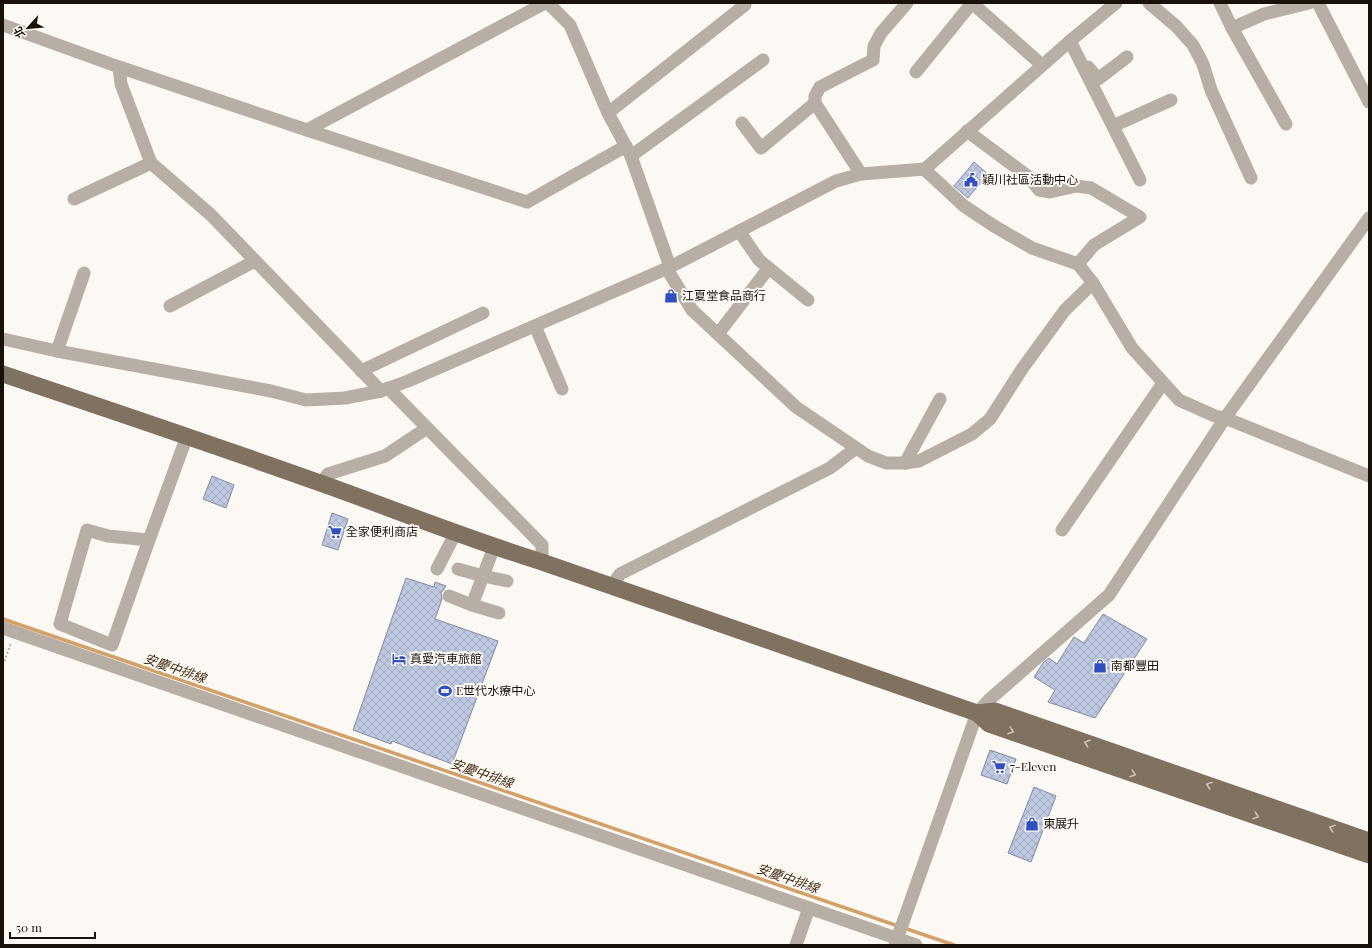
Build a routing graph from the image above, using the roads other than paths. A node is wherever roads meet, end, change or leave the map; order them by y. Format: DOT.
graph roads {
  1 [pos="545,3"];
  2 [pos="548,3"];
  3 [pos="907,3"];
  4 [pos="972,3"];
  5 [pos="1116,3"];
  6 [pos="1149,3"];
  7 [pos="1220,3"];
  8 [pos="1309,3"];
  9 [pos="1318,3"];
  10 [pos="744,6"];
  11 [pos="3,25"];
  12 [pos="1232,28"];
  13 [pos="1072,46"];
  14 [pos="1127,57"];
  15 [pos="763,60"];
  16 [pos="1042,65"];
  17 [pos="119,68"];
  18 [pos="916,72"];
  19 [pos="1171,100"];
  20 [pos="1369,102"];
  21 [pos="815,103"];
  22 [pos="608,113"];
  23 [pos="742,123"];
  24 [pos="1286,124"];
  25 [pos="1113,126"];
  26 [pos="308,130"];
  27 [pos="967,132"];
  28 [pos="628,151"];
  29 [pos="151,163"];
  30 [pos="924,169"];
  31 [pos="861,174"];
  32 [pos="1251,178"];
  33 [pos="1140,180"];
  34 [pos="74,199"];
  35 [pos="1369,218"];
  36 [pos="739,231"];
  37 [pos="255,261"];
  38 [pos="1078,264"];
  39 [pos="668,268"];
  40 [pos="768,269"];
  41 [pos="84,273"];
  42 [pos="1093,283"];
  43 [pos="808,300"];
  44 [pos="170,306"];
  45 [pos="483,313"];
  46 [pos="535,326"];
  47 [pos="718,334"];
  48 [pos="3,339"];
  49 [pos="57,351"];
  50 [pos="361,371"];
  51 [pos="3,374"];
  52 [pos="1163,383"];
  53 [pos="562,389"];
  54 [pos="385,390"];
  55 [pos="940,399"];
  56 [pos="1225,418"];
  57 [pos="427,428"];
  58 [pos="187,436"];
  59 [pos="856,448"];
  60 [pos="905,463"];
  61 [pos="1369,476"];
  62 [pos="321,483"];
  63 [pos="1062,530"];
  64 [pos="456,532"];
  65 [pos="149,540"];
  66 [pos="494,547"];
  67 [pos="542,562"];
  68 [pos="437,569"];
  69 [pos="458,569"];
  70 [pos="483,576"];
  71 [pos="507,581"];
  72 [pos="611,587"];
  73 [pos="449,596"];
  74 [pos="472,605"];
  75 [pos="499,613"];
  76 [pos="9,630"];
  77 [pos="977,712"];
  78 [pos="1369,841"];
  79 [pos="1369,855"];
  80 [pos="809,908"];
  81 [pos="896,942"];
  82 [pos="796,945"];
  83 [pos="916,945"];
  1 -- 26 [label="street"];
  2 -- 22 [label="street"];
  3 -- 21 [label="street"];
  4 -- 16 [label="street"];
  4 -- 18 [label="street"];
  5 -- 13 [label="street"];
  6 -- 32 [label="street"];
  7 -- 12 [label="street"];
  8 -- 12 [label="street"];
  9 -- 20 [label="street"];
  10 -- 22 [label="street"];
  11 -- 17 [label="street"];
  12 -- 24 [label="street"];
  13 -- 14 [label="street"];
  13 -- 16 [label="street"];
  13 -- 25 [label="street"];
  15 -- 28 [label="street"];
  16 -- 27 [label="street"];
  17 -- 26 [label="street"];
  17 -- 29 [label="street"];
  19 -- 25 [label="street"];
  21 -- 23 [label="street"];
  21 -- 31 [label="street"];
  22 -- 28 [label="street"];
  25 -- 33 [label="street"];
  26 -- 28 [label="street"];
  27 -- 30 [label="street"];
  27 -- 38 [label="street"];
  28 -- 39 [label="street"];
  29 -- 34 [label="street"];
  29 -- 37 [label="street"];
  30 -- 31 [label="street"];
  30 -- 38 [label="street"];
  31 -- 36 [label="street"];
  35 -- 56 [label="street"];
  36 -- 39 [label="street"];
  36 -- 40 [label="street"];
  37 -- 44 [label="street"];
  37 -- 50 [label="street"];
  38 -- 42 [label="street"];
  39 -- 46 [label="street"];
  39 -- 47 [label="street"];
  40 -- 43 [label="street"];
  40 -- 47 [label="street"];
  41 -- 49 [label="street"];
  42 -- 52 [label="street"];
  42 -- 60 [label="street"];
  45 -- 50 [label="street"];
  46 -- 53 [label="street"];
  46 -- 54 [label="street"];
  47 -- 59 [label="street"];
  48 -- 49 [label="street"];
  49 -- 54 [label="street"];
  50 -- 54 [label="street"];
  51 -- 58 [label="main road"];
  52 -- 56 [label="street"];
  52 -- 63 [label="street"];
  54 -- 57 [label="street"];
  55 -- 60 [label="street"];
  56 -- 61 [label="street"];
  56 -- 77 [label="street"];
  57 -- 62 [label="street"];
  57 -- 67 [label="street"];
  58 -- 62 [label="main road"];
  58 -- 65 [label="street"];
  59 -- 60 [label="street"];
  59 -- 72 [label="street"];
  62 -- 64 [label="main road"];
  64 -- 66 [label="main road"];
  64 -- 68 [label="street"];
  65 -- 65 [label="street"];
  66 -- 67 [label="main road"];
  66 -- 70 [label="street"];
  67 -- 72 [label="main road"];
  69 -- 70 [label="street"];
  70 -- 71 [label="street"];
  70 -- 74 [label="street"];
  72 -- 77 [label="main road"];
  73 -- 74 [label="street"];
  74 -- 75 [label="street"];
  76 -- 80 [label="street"];
  78 -- 77 [label="main road, one-way"];
  77 -- 79 [label="main road, one-way"];
  77 -- 81 [label="street"];
  80 -- 81 [label="street"];
  80 -- 82 [label="street"];
  81 -- 83 [label="street"];
}
